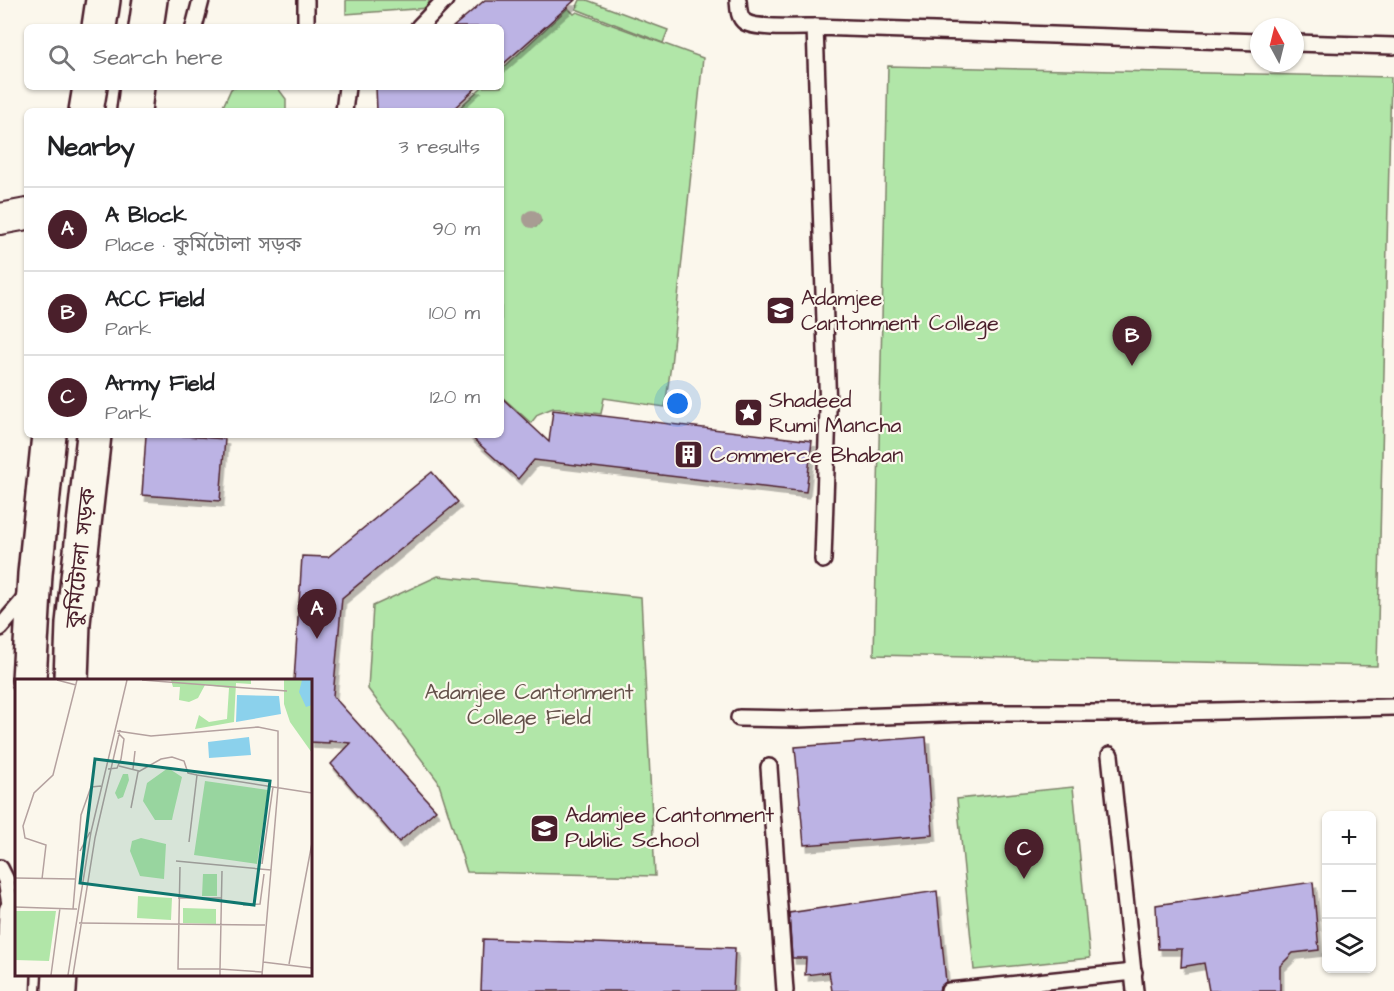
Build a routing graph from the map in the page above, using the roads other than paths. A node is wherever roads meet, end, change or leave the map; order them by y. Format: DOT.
graph roads {
  1 [pos="103,0"];
  2 [pos="150,0"];
  3 [pos="201,0"];
  4 [pos="306,0"];
  5 [pos="445,0"];
  6 [pos="738,0"];
  7 [pos="99,24"];
  8 [pos="146,24"];
  9 [pos="195,24"];
  10 [pos="306,24"];
  11 [pos="422,24"];
  12 [pos="815,27"];
  13 [pos="1250,42"];
  14 [pos="1304,43"];
  15 [pos="1394,46"];
  16 [pos="90,90"];
  17 [pos="137,90"];
  18 [pos="347,90"];
  19 [pos="86,108"];
  20 [pos="134,108"];
  21 [pos="344,108"];
  22 [pos="24,215"];
  23 [pos="0,219"];
  24 [pos="50,438"];
  25 [pos="94,438"];
  26 [pos="823,560"];
  27 [pos="35,574"];
  28 [pos="0,628"];
  29 [pos="29,679"];
  30 [pos="71,679"];
  31 [pos="1394,707"];
  32 [pos="739,718"];
  33 [pos="1110,755"];
  34 [pos="769,767"];
  35 [pos="0,868"];
  36 [pos="15,920"];
  37 [pos="15,946"];
  38 [pos="1134,972"];
  39 [pos="60,976"];
  40 [pos="13,991"];
  41 [pos="59,991"];
  42 [pos="785,991"];
  43 [pos="949,991"];
  44 [pos="1135,991"];
  1 -- 7 [label="main road"];
  2 -- 8 [label="main road"];
  3 -- 9 [label="lane"];
  4 -- 10 [label="lane"];
  5 -- 11 [label="lane"];
  6 -- 12 [label="lane"];
  12 -- 13 [label="lane"];
  12 -- 26 [label="lane"];
  14 -- 15 [label="lane"];
  16 -- 19 [label="main road"];
  17 -- 20 [label="main road"];
  18 -- 21 [label="lane"];
  22 -- 23 [label="street"];
  24 -- 27 [label="main road, কুর্মিটোলা সড়ক"];
  25 -- 30 [label="main road, কুর্মিটোলা সড়ক"];
  27 -- 28 [label="lane, কুর্মিটোলা সড়ক"];
  27 -- 29 [label="main road, কুর্মিটোলা সড়ক"];
  31 -- 32 [label="lane"];
  33 -- 38 [label="lane"];
  34 -- 42 [label="lane"];
  35 -- 36 [label="lane"];
  37 -- 40 [label="main road"];
  38 -- 43 [label="lane"];
  38 -- 44 [label="lane"];
  39 -- 41 [label="main road"];
}
